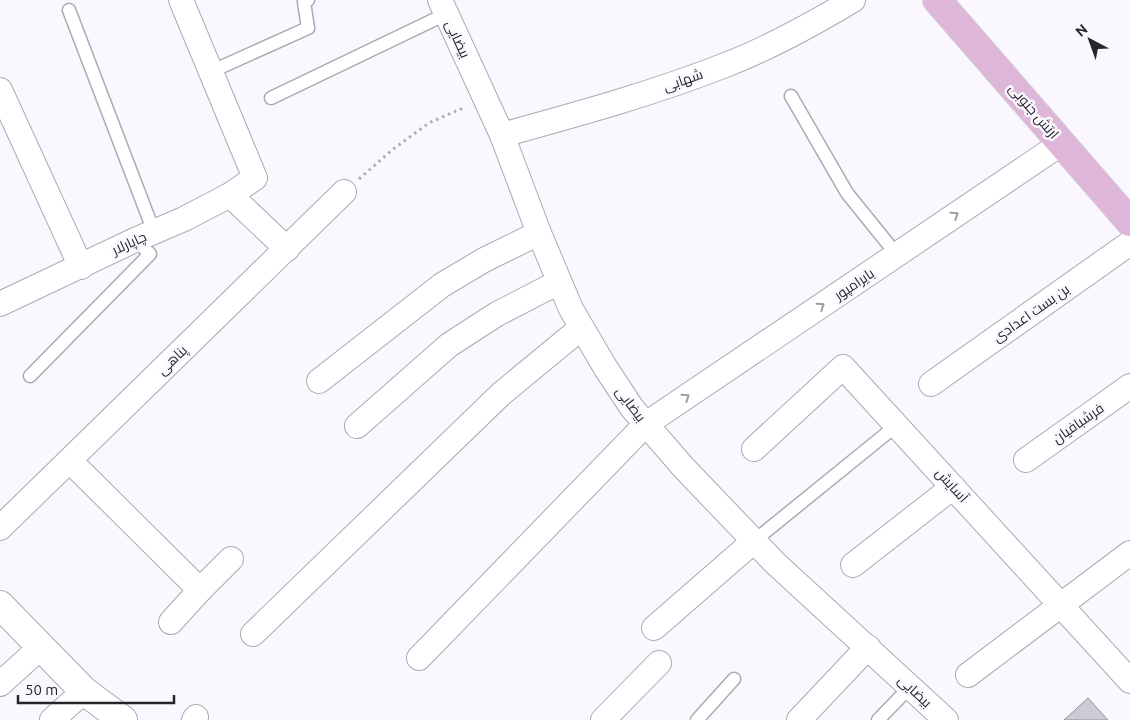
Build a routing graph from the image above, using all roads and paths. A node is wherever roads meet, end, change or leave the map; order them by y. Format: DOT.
graph roads {
  1 [pos="181,0"];
  2 [pos="308,0"];
  3 [pos="853,0"];
  4 [pos="937,0"];
  5 [pos="443,7"];
  6 [pos="70,10"];
  7 [pos="210,72"];
  8 [pos="0,90"];
  9 [pos="791,96"];
  10 [pos="486,97"];
  11 [pos="271,98"];
  12 [pos="502,135"];
  13 [pos="1062,143"];
  14 [pos="344,192"];
  15 [pos="230,195"];
  16 [pos="1130,222"];
  17 [pos="539,233"];
  18 [pos="144,236"];
  19 [pos="1130,243"];
  20 [pos="287,249"];
  21 [pos="897,254"];
  22 [pos="81,267"];
  23 [pos="559,282"];
  24 [pos="0,304"];
  25 [pos="581,328"];
  26 [pos="30,376"];
  27 [pos="320,381"];
  28 [pos="931,384"];
  29 [pos="1130,386"];
  30 [pos="646,424"];
  31 [pos="897,425"];
  32 [pos="357,426"];
  33 [pos="754,449"];
  34 [pos="1026,460"];
  35 [pos="70,461"];
  36 [pos="953,487"];
  37 [pos="0,528"];
  38 [pos="754,541"];
  39 [pos="1130,553"];
  40 [pos="231,558"];
  41 [pos="852,565"];
  42 [pos="200,590"];
  43 [pos="1060,604"];
  44 [pos="0,605"];
  45 [pos="171,622"];
  46 [pos="654,628"];
  47 [pos="253,634"];
  48 [pos="41,647"];
  49 [pos="868,647"];
  50 [pos="418,658"];
  51 [pos="659,663"];
  52 [pos="968,675"];
  53 [pos="734,679"];
  54 [pos="1130,680"];
  55 [pos="0,684"];
  56 [pos="911,686"];
  57 [pos="84,691"];
  58 [pos="52,720"];
  59 [pos="123,720"];
  60 [pos="603,720"];
  61 [pos="697,720"];
  62 [pos="799,720"];
  63 [pos="878,720"];
  64 [pos="946,720"];
  1 -- 7 [label="street"];
  2 -- 7 [label="lane"];
  3 -- 12 [label="street, شهابی"];
  4 -- 13 [label="main road, ارتش جنوبی"];
  5 -- 10 [label="street, بیضایی"];
  5 -- 11 [label="lane"];
  6 -- 18 [label="lane"];
  7 -- 15 [label="street, چاپارلار"];
  8 -- 22 [label="street"];
  9 -- 21 [label="lane"];
  10 -- 12 [label="street, بیضایی"];
  10 -- 14 [label="path"];
  12 -- 17 [label="street, بیضایی"];
  13 -- 16 [label="main road, ارتش جنوبی"];
  21 -- 13 [label="street, بایرامپور, one-way"];
  14 -- 20 [label="street, پناهی"];
  15 -- 18 [label="street, چاپارلار"];
  15 -- 20 [label="street"];
  17 -- 23 [label="street, بیضایی"];
  17 -- 27 [label="street"];
  18 -- 22 [label="street, چاپارلار"];
  18 -- 26 [label="lane"];
  19 -- 28 [label="street, بن بست اعدادی"];
  20 -- 35 [label="street, پناهی"];
  30 -- 21 [label="street, بایرامپور, one-way"];
  22 -- 24 [label="street, چاپارلار"];
  23 -- 25 [label="street, بیضایی"];
  23 -- 32 [label="street"];
  25 -- 30 [label="street, بیضایی"];
  25 -- 47 [label="street"];
  29 -- 34 [label="street, فرشبافیان"];
  30 -- 38 [label="street, بیضایی"];
  30 -- 50 [label="street, بایرامپور"];
  31 -- 33 [label="street, آسایش"];
  31 -- 36 [label="street, آسایش"];
  31 -- 38 [label="lane"];
  35 -- 37 [label="street, پناهی"];
  35 -- 42 [label="street"];
  36 -- 41 [label="street"];
  36 -- 43 [label="street, آسایش"];
  38 -- 46 [label="street"];
  38 -- 49 [label="street, بیضایی"];
  39 -- 43 [label="street"];
  40 -- 42 [label="street"];
  42 -- 45 [label="street"];
  43 -- 52 [label="street"];
  43 -- 54 [label="street, آسایش"];
  44 -- 48 [label="street"];
  48 -- 55 [label="street"];
  48 -- 57 [label="street"];
  49 -- 56 [label="street, بیضایی"];
  49 -- 62 [label="street"];
  51 -- 60 [label="street"];
  53 -- 61 [label="lane"];
  56 -- 63 [label="lane"];
  56 -- 64 [label="street, بیضایی"];
  57 -- 58 [label="street"];
  57 -- 59 [label="street"];
}
